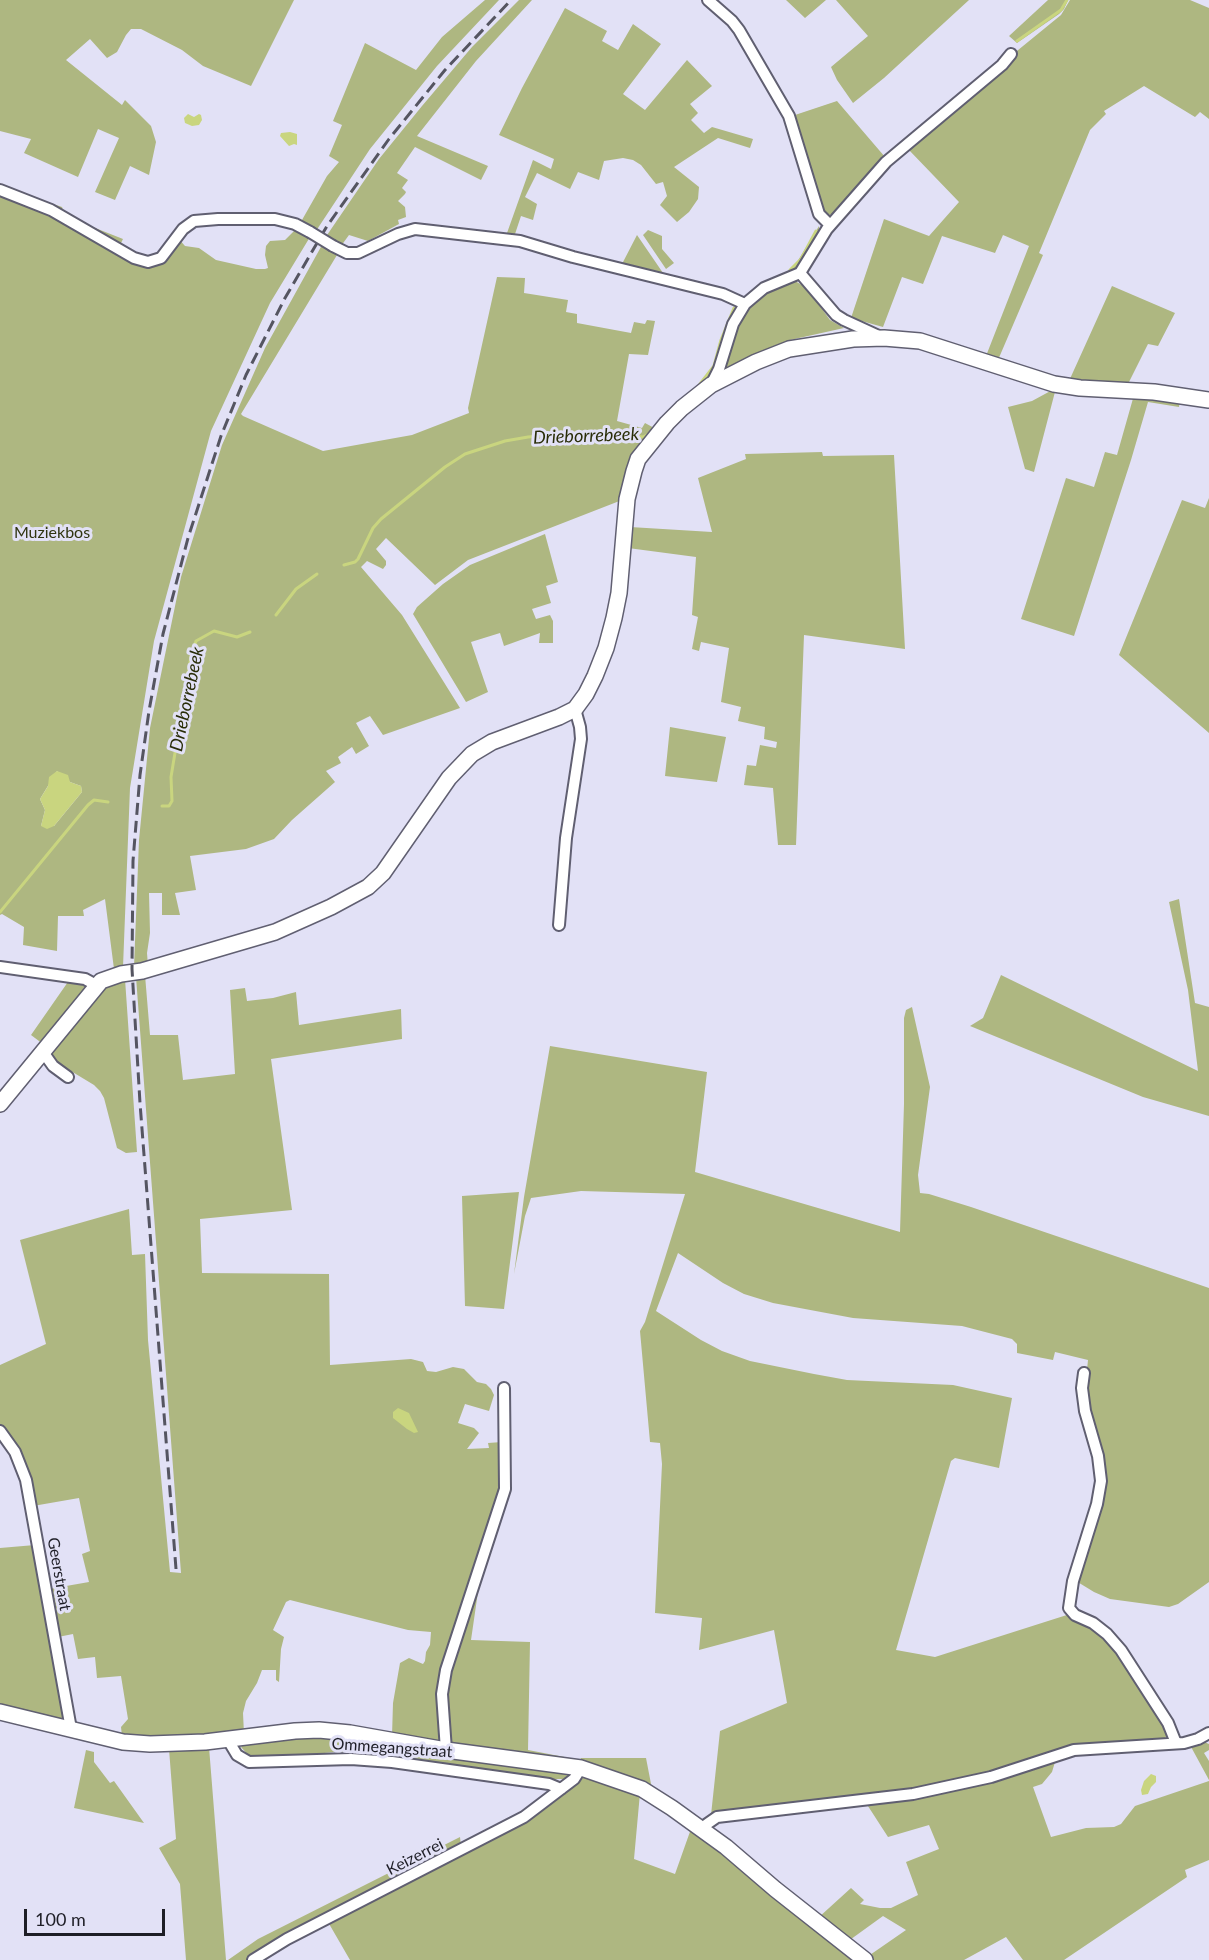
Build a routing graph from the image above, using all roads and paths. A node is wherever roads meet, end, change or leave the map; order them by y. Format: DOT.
graph roads {
  1 [pos="708,0"];
  2 [pos="1011,54"];
  3 [pos="0,189"];
  4 [pos="830,225"];
  5 [pos="800,273"];
  6 [pos="745,304"];
  7 [pos="884,338"];
  8 [pos="711,385"];
  9 [pos="1209,400"];
  10 [pos="574,709"];
  11 [pos="559,925"];
  12 [pos="0,967"];
  13 [pos="96,985"];
  14 [pos="43,1052"];
  15 [pos="68,1077"];
  16 [pos="0,1104"];
  17 [pos="1084,1373"];
  18 [pos="504,1388"];
  19 [pos="0,1431"];
  20 [pos="0,1712"];
  21 [pos="71,1729"];
  22 [pos="1209,1733"];
  23 [pos="228,1740"];
  24 [pos="1176,1743"];
  25 [pos="446,1750"];
  26 [pos="581,1768"];
  27 [pos="561,1789"];
  28 [pos="703,1830"];
  29 [pos="267,1957"];
  30 [pos="253,1960"];
  31 [pos="865,1960"];
  1 -- 4 [label="street"];
  2 -- 4 [label="street"];
  3 -- 6 [label="street, bridge"];
  4 -- 5 [label="street"];
  5 -- 6 [label="street"];
  5 -- 7 [label="street"];
  6 -- 8 [label="street"];
  7 -- 8 [label="main road"];
  7 -- 9 [label="main road"];
  8 -- 10 [label="main road"];
  10 -- 11 [label="street"];
  10 -- 13 [label="main road"];
  12 -- 13 [label="street"];
  13 -- 14 [label="main road"];
  14 -- 15 [label="street"];
  14 -- 16 [label="main road"];
  17 -- 24 [label="street"];
  18 -- 25 [label="street"];
  19 -- 21 [label="street, Geerstraat"];
  20 -- 21 [label="main road"];
  21 -- 23 [label="main road"];
  22 -- 24 [label="street"];
  23 -- 25 [label="main road"];
  23 -- 27 [label="street, Ommegangstraat"];
  24 -- 28 [label="street"];
  25 -- 26 [label="main road"];
  26 -- 27 [label="street, Keizerrei"];
  26 -- 28 [label="main road"];
  27 -- 29 [label="street, Keizerrei"];
  28 -- 31 [label="main road"];
  29 -- 30 [label="street, Keizerrei"];
}
